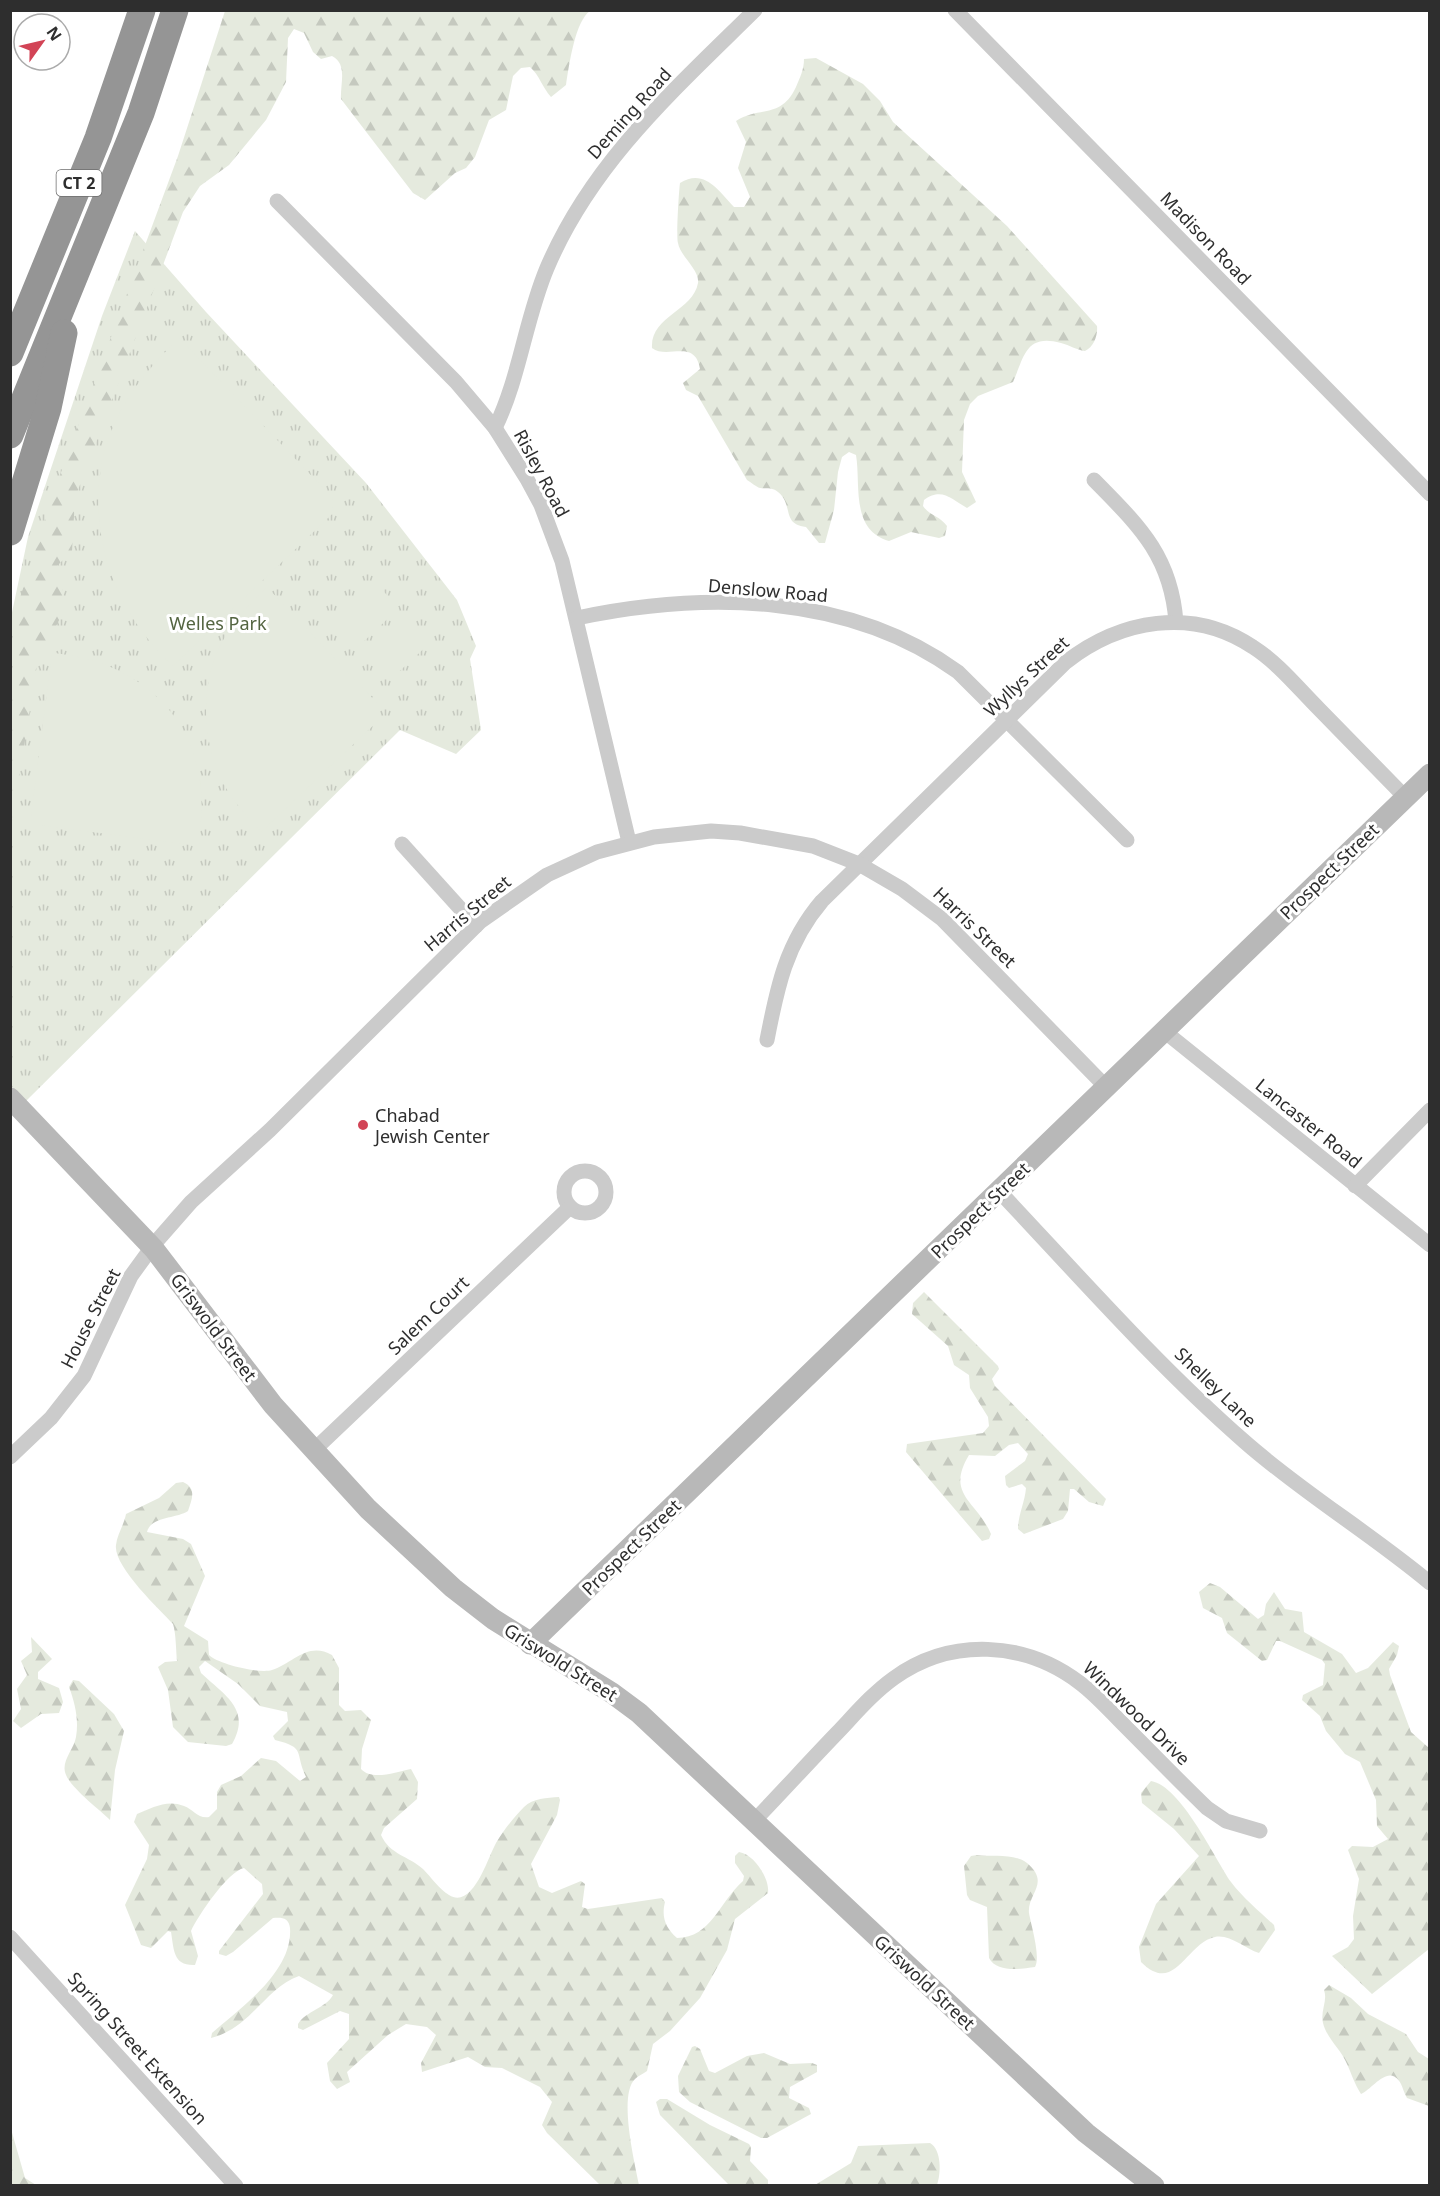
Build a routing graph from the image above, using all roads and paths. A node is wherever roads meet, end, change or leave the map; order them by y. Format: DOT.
graph roads {
  1 [pos="142,10"];
  2 [pos="175,10"];
  3 [pos="755,10"];
  4 [pos="955,10"];
  5 [pos="277,201"];
  6 [pos="65,300"];
  7 [pos="10,353"];
  8 [pos="495,428"];
  9 [pos="10,435"];
  10 [pos="1094,480"];
  11 [pos="1430,494"];
  12 [pos="10,532"];
  13 [pos="576,618"];
  14 [pos="1176,622"];
  15 [pos="1008,719"];
  16 [pos="1430,774"];
  17 [pos="1406,798"];
  18 [pos="1127,840"];
  19 [pos="629,842"];
  20 [pos="402,844"];
  21 [pos="860,864"];
  22 [pos="476,926"];
  23 [pos="1164,1031"];
  24 [pos="766,1041"];
  25 [pos="1107,1087"];
  26 [pos="10,1098"];
  27 [pos="1430,1110"];
  28 [pos="1355,1186"];
  29 [pos="999,1191"];
  30 [pos="570,1207"];
  31 [pos="1430,1245"];
  32 [pos="152,1247"];
  33 [pos="313,1451"];
  34 [pos="10,1456"];
  35 [pos="1430,1583"];
  36 [pos="530,1644"];
  37 [pos="754,1821"];
  38 [pos="1260,1831"];
  39 [pos="10,1937"];
  40 [pos="236,2186"];
  41 [pos="1154,2186"];
  1 -- 7 [label="highway, CT 2"];
  2 -- 6 [label="highway, CT 2"];
  3 -- 8 [label="street, Deming Road"];
  4 -- 11 [label="street, Madison Road"];
  5 -- 8 [label="street, Risley Road"];
  6 -- 9 [label="highway, CT 2"];
  6 -- 12 [label="highway"];
  8 -- 13 [label="street, Risley Road"];
  10 -- 14 [label="street"];
  13 -- 15 [label="street, Denslow Road"];
  13 -- 19 [label="street, Risley Road"];
  14 -- 15 [label="street, Wyllys Street"];
  14 -- 17 [label="street, Wyllys Street"];
  15 -- 18 [label="street, Denslow Road"];
  15 -- 21 [label="street, Wyllys Street"];
  16 -- 17 [label="main road, Prospect Street"];
  17 -- 23 [label="main road, Prospect Street"];
  19 -- 21 [label="street, Harris Street"];
  19 -- 22 [label="street, Harris Street"];
  20 -- 22 [label="street"];
  21 -- 24 [label="street, Wyllys Street"];
  21 -- 25 [label="street, Harris Street"];
  22 -- 32 [label="street, Harris Street"];
  23 -- 25 [label="main road, Prospect Street"];
  23 -- 28 [label="street, Lancaster Road"];
  25 -- 29 [label="main road, Prospect Street"];
  26 -- 32 [label="main road, Griswold Street"];
  27 -- 28 [label="street"];
  28 -- 31 [label="street, Lancaster Road"];
  29 -- 35 [label="street, Shelley Lane"];
  29 -- 36 [label="main road, Prospect Street"];
  30 -- 33 [label="street, Salem Court"];
  32 -- 33 [label="main road, Griswold Street"];
  32 -- 34 [label="street, House Street"];
  33 -- 36 [label="main road, Griswold Street"];
  36 -- 37 [label="main road, Griswold Street"];
  37 -- 38 [label="street, Windwood Drive"];
  37 -- 41 [label="main road, Griswold Street"];
  39 -- 40 [label="street, Spring Street Extension"];
}
